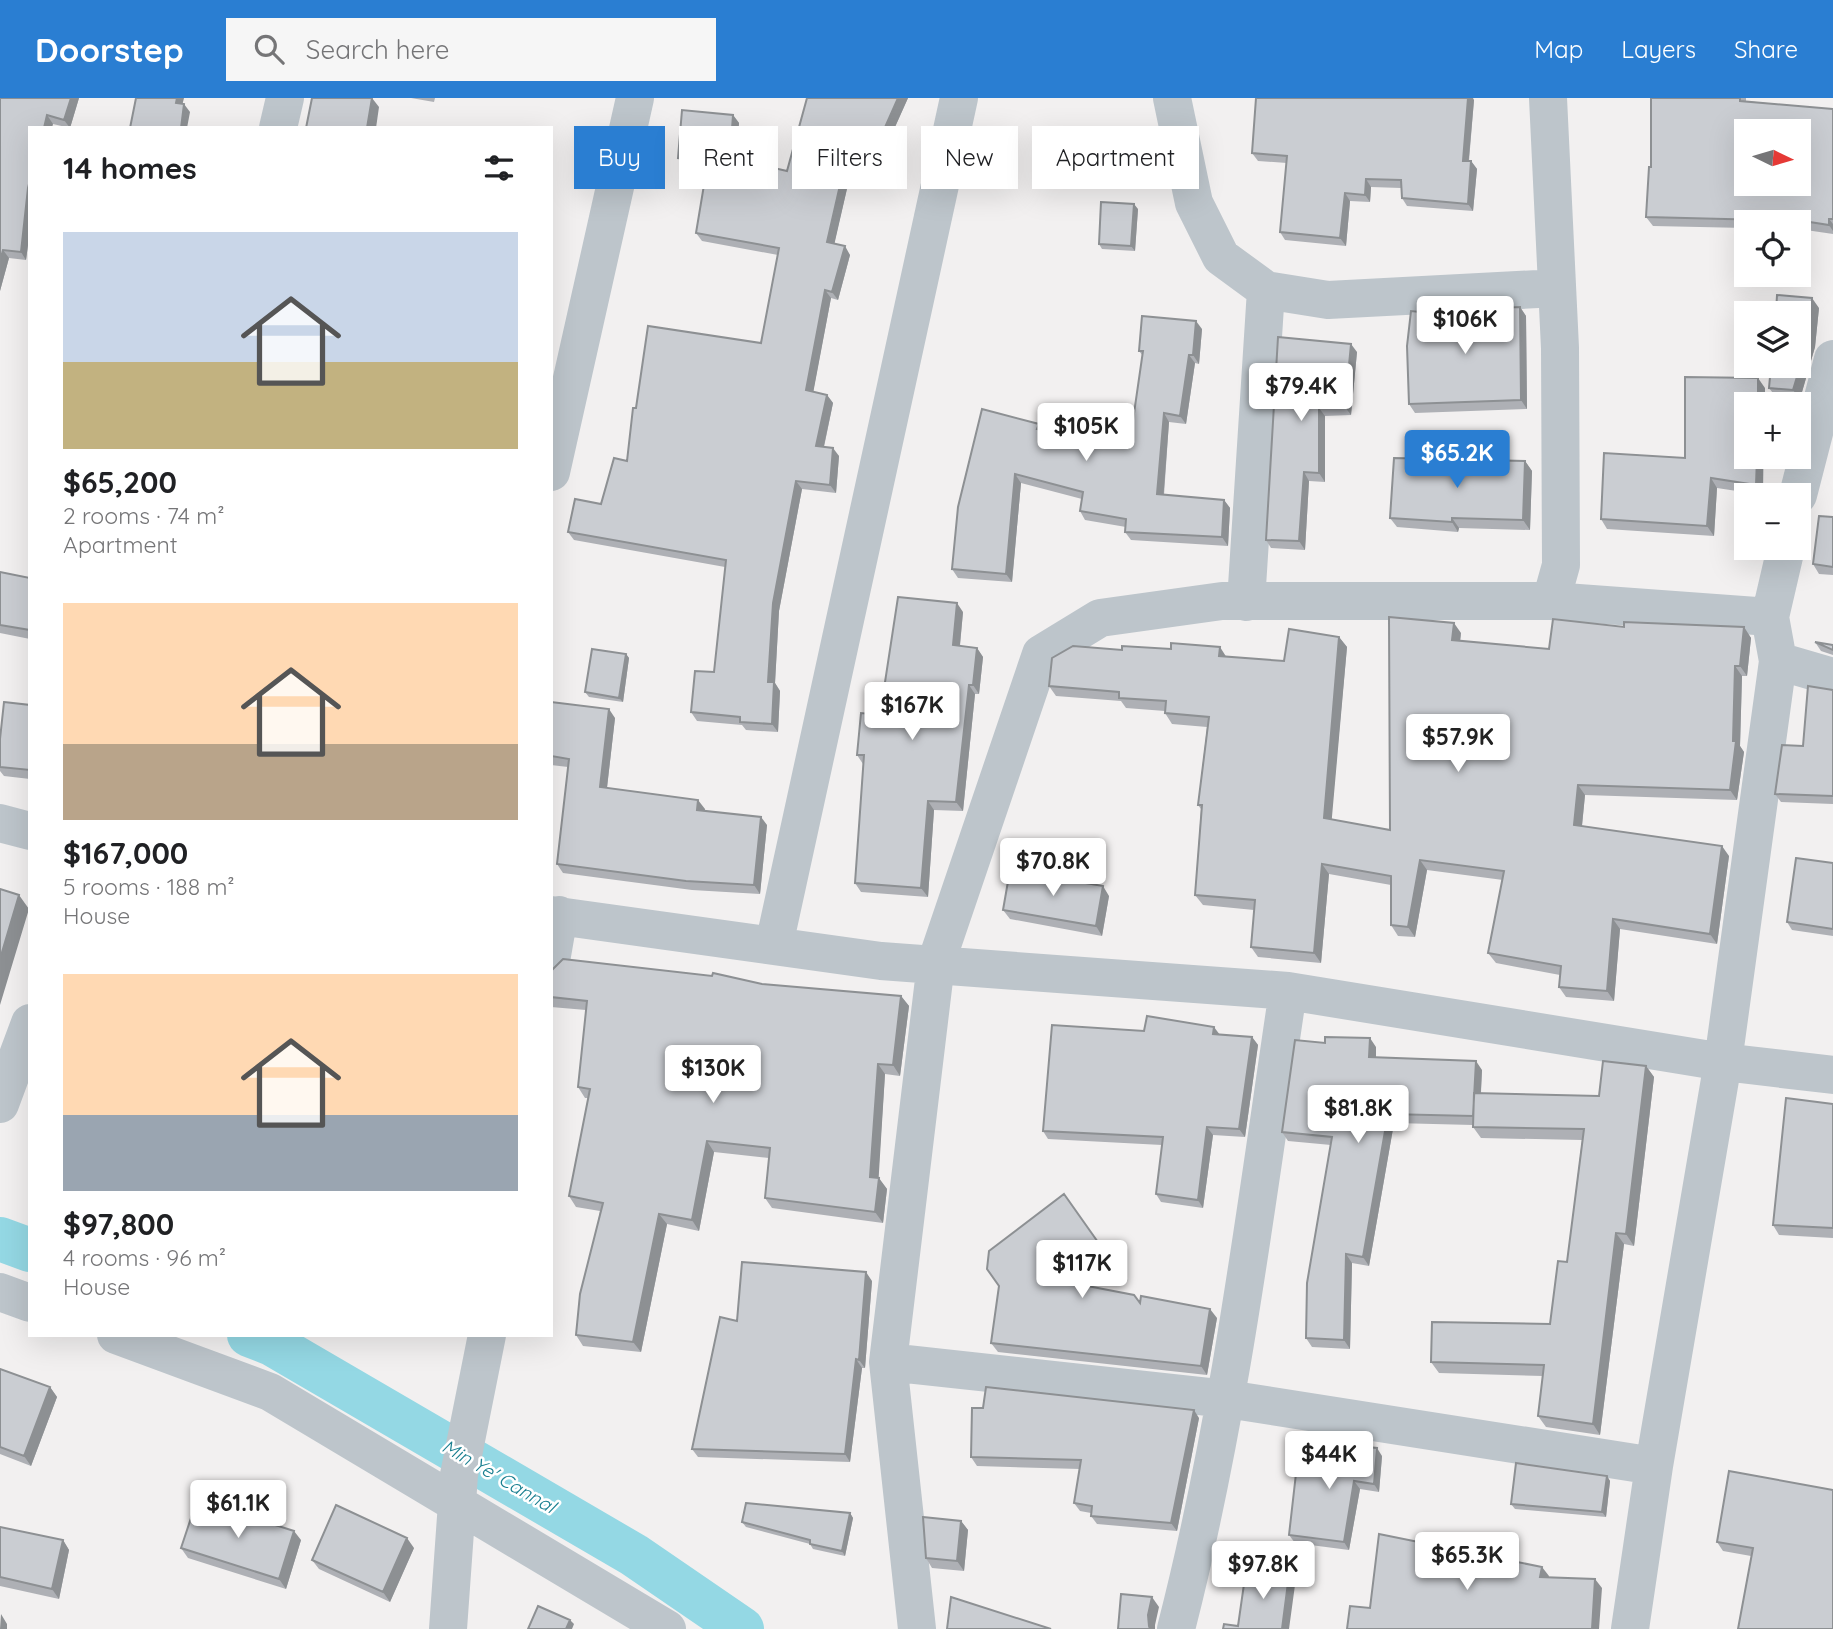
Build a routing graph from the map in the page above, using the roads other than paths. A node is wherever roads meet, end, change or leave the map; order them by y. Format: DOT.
graph roads {
  1 [pos="285,98"];
  2 [pos="635,98"];
  3 [pos="958,98"];
  4 [pos="1172,98"];
  5 [pos="1548,98"];
  6 [pos="278,126"];
  7 [pos="1557,288"];
  8 [pos="1266,290"];
  9 [pos="1833,359"];
  10 [pos="553,463"];
  11 [pos="1801,483"];
  12 [pos="1783,560"];
  13 [pos="1246,601"];
  14 [pos="1551,601"];
  15 [pos="1770,617"];
  16 [pos="1778,661"];
  17 [pos="1833,677"];
  18 [pos="0,823"];
  19 [pos="28,830"];
  20 [pos="555,915"];
  21 [pos="553,938"];
  22 [pos="774,945"];
  23 [pos="936,963"];
  24 [pos="1288,991"];
  25 [pos="28,1028"];
  26 [pos="1723,1062"];
  27 [pos="1833,1075"];
  28 [pos="0,1104"];
  29 [pos="0,1292"];
  30 [pos="28,1302"];
  31 [pos="121,1337"];
  32 [pos="487,1337"];
  33 [pos="888,1362"];
  34 [pos="1227,1399"];
  35 [pos="1654,1466"];
  36 [pos="458,1489"];
  37 [pos="448,1629"];
  38 [pos="667,1629"];
  39 [pos="917,1629"];
  40 [pos="1176,1629"];
  41 [pos="1630,1629"];
  1 -- 6 [label="street"];
  2 -- 10 [label="street"];
  3 -- 22 [label="street"];
  4 -- 8 [label="street"];
  5 -- 7 [label="street"];
  7 -- 8 [label="street"];
  7 -- 14 [label="street"];
  8 -- 13 [label="street"];
  9 -- 11 [label="street"];
  12 -- 15 [label="street"];
  13 -- 14 [label="street"];
  13 -- 23 [label="street"];
  14 -- 15 [label="street"];
  15 -- 16 [label="street"];
  16 -- 17 [label="street"];
  16 -- 26 [label="street"];
  18 -- 19 [label="street"];
  20 -- 21 [label="street"];
  20 -- 22 [label="street"];
  22 -- 23 [label="street"];
  23 -- 24 [label="street"];
  23 -- 33 [label="street"];
  24 -- 26 [label="street"];
  24 -- 34 [label="street"];
  25 -- 28 [label="street"];
  26 -- 27 [label="street"];
  26 -- 35 [label="street"];
  29 -- 30 [label="street"];
  31 -- 36 [label="street"];
  32 -- 36 [label="street"];
  33 -- 34 [label="street"];
  33 -- 39 [label="street"];
  34 -- 35 [label="street"];
  34 -- 40 [label="street"];
  35 -- 41 [label="street"];
  36 -- 37 [label="street"];
  36 -- 38 [label="street"];
}
